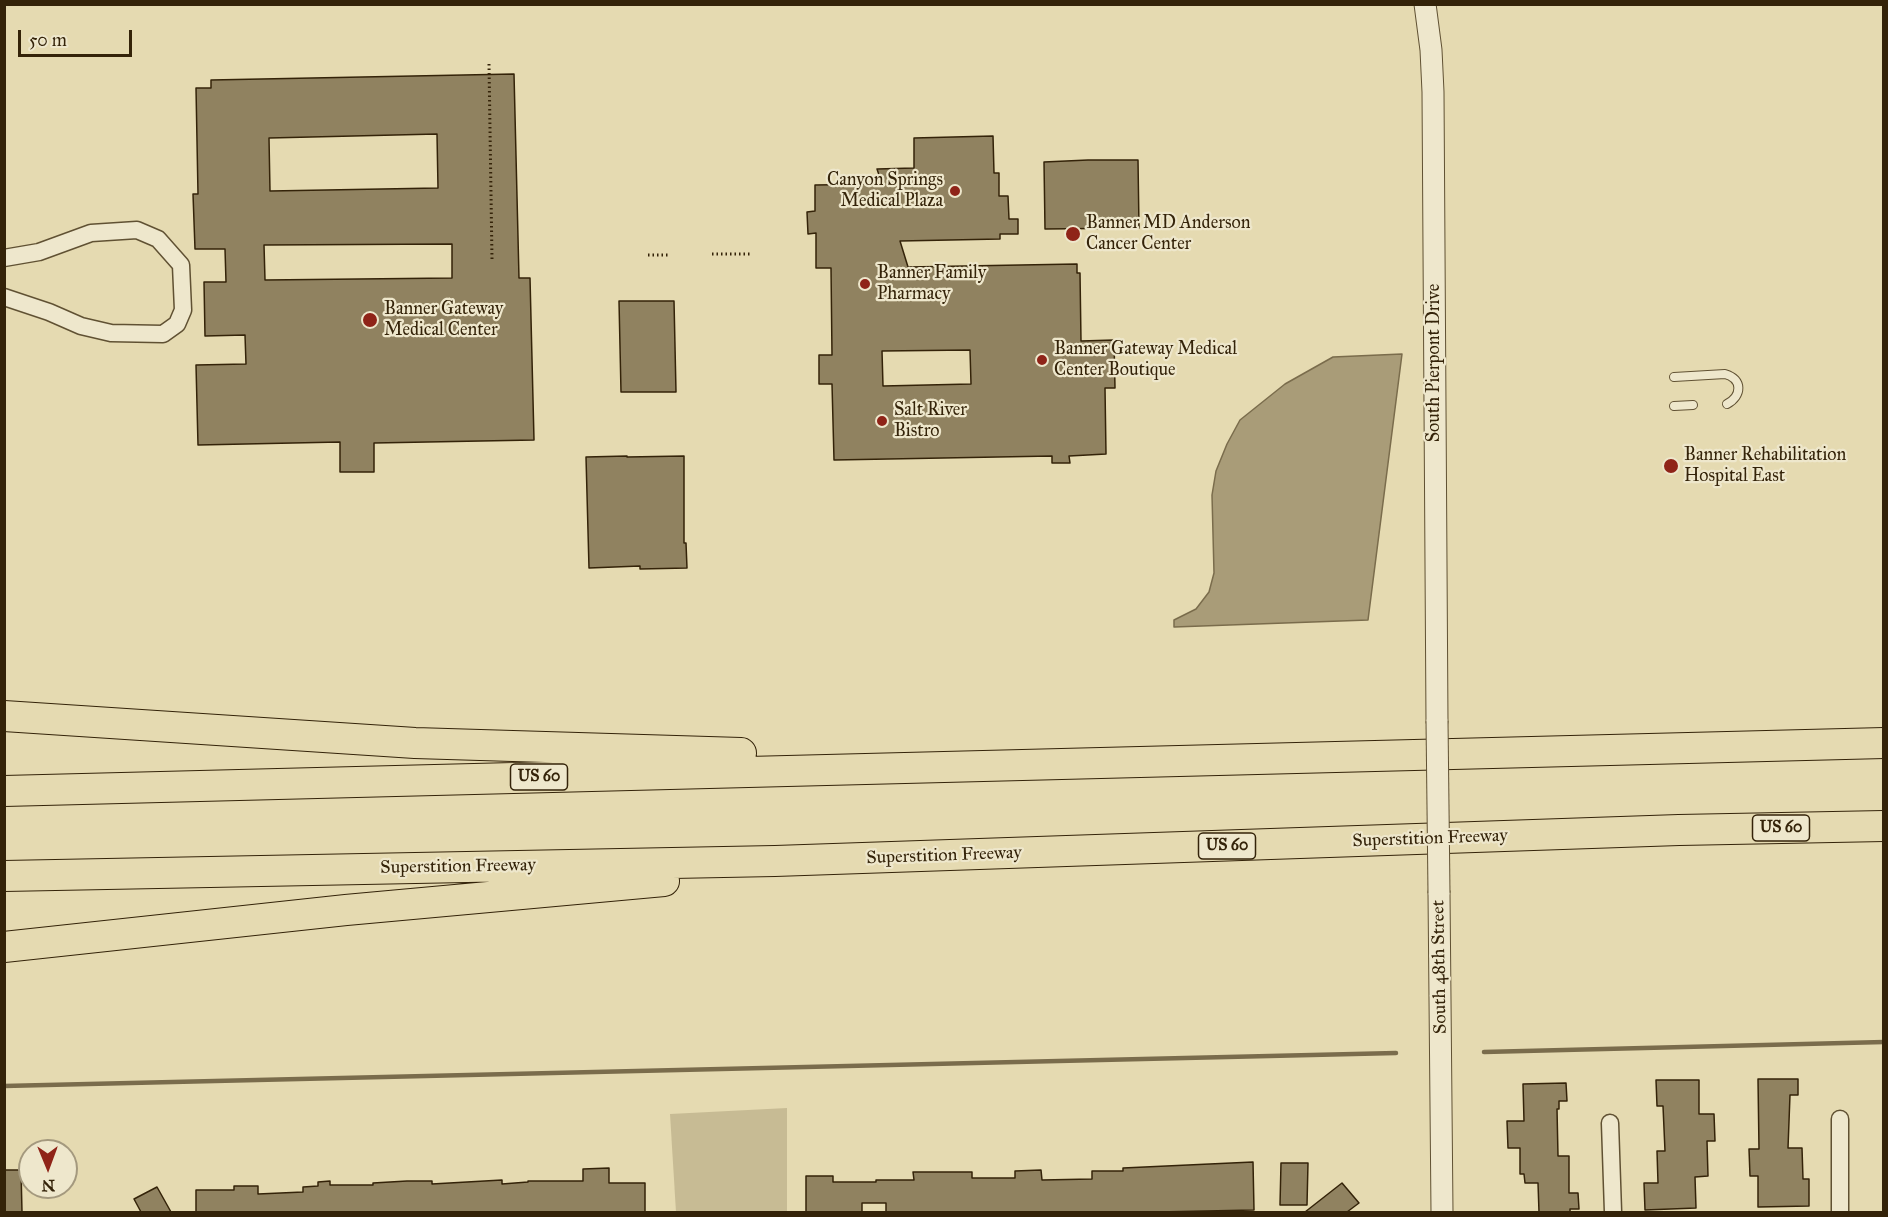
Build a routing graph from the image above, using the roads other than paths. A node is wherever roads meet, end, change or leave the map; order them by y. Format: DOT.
graph roads {
  1 [pos="1425,4"];
  2 [pos="4,258"];
  3 [pos="4,297"];
  4 [pos="1674,377"];
  5 [pos="1727,404"];
  6 [pos="1693,405"];
  7 [pos="1674,406"];
  8 [pos="4,716"];
  9 [pos="1437,721"];
  10 [pos="1884,743"];
  11 [pos="1074,763"];
  12 [pos="4,791"];
  13 [pos="1884,826"];
  14 [pos="1679,830"];
  15 [pos="1884,835"];
  16 [pos="775,861"];
  17 [pos="4,876"];
  18 [pos="4,947"];
  19 [pos="1840,1119"];
  20 [pos="1611,1123"];
  21 [pos="1442,1212"];
  22 [pos="1613,1212"];
  23 [pos="1840,1212"];
  1 -- 9 [label="street, South Pierpont Drive"];
  2 -- 3 [label="street"];
  4 -- 5 [label="lane"];
  6 -- 7 [label="lane"];
  8 -- 11 [label="highway"];
  9 -- 21 [label="street, South 48th Street, bridge"];
  10 -- 11 [label="highway, US 60"];
  11 -- 12 [label="highway, US 60"];
  13 -- 14 [label="highway, Superstition Freeway / US 60"];
  14 -- 15 [label="highway"];
  14 -- 16 [label="highway, Superstition Freeway / US 60"];
  16 -- 17 [label="highway, Superstition Freeway / US 60"];
  16 -- 18 [label="highway"];
  19 -- 23 [label="street"];
  20 -- 22 [label="street"];
}
